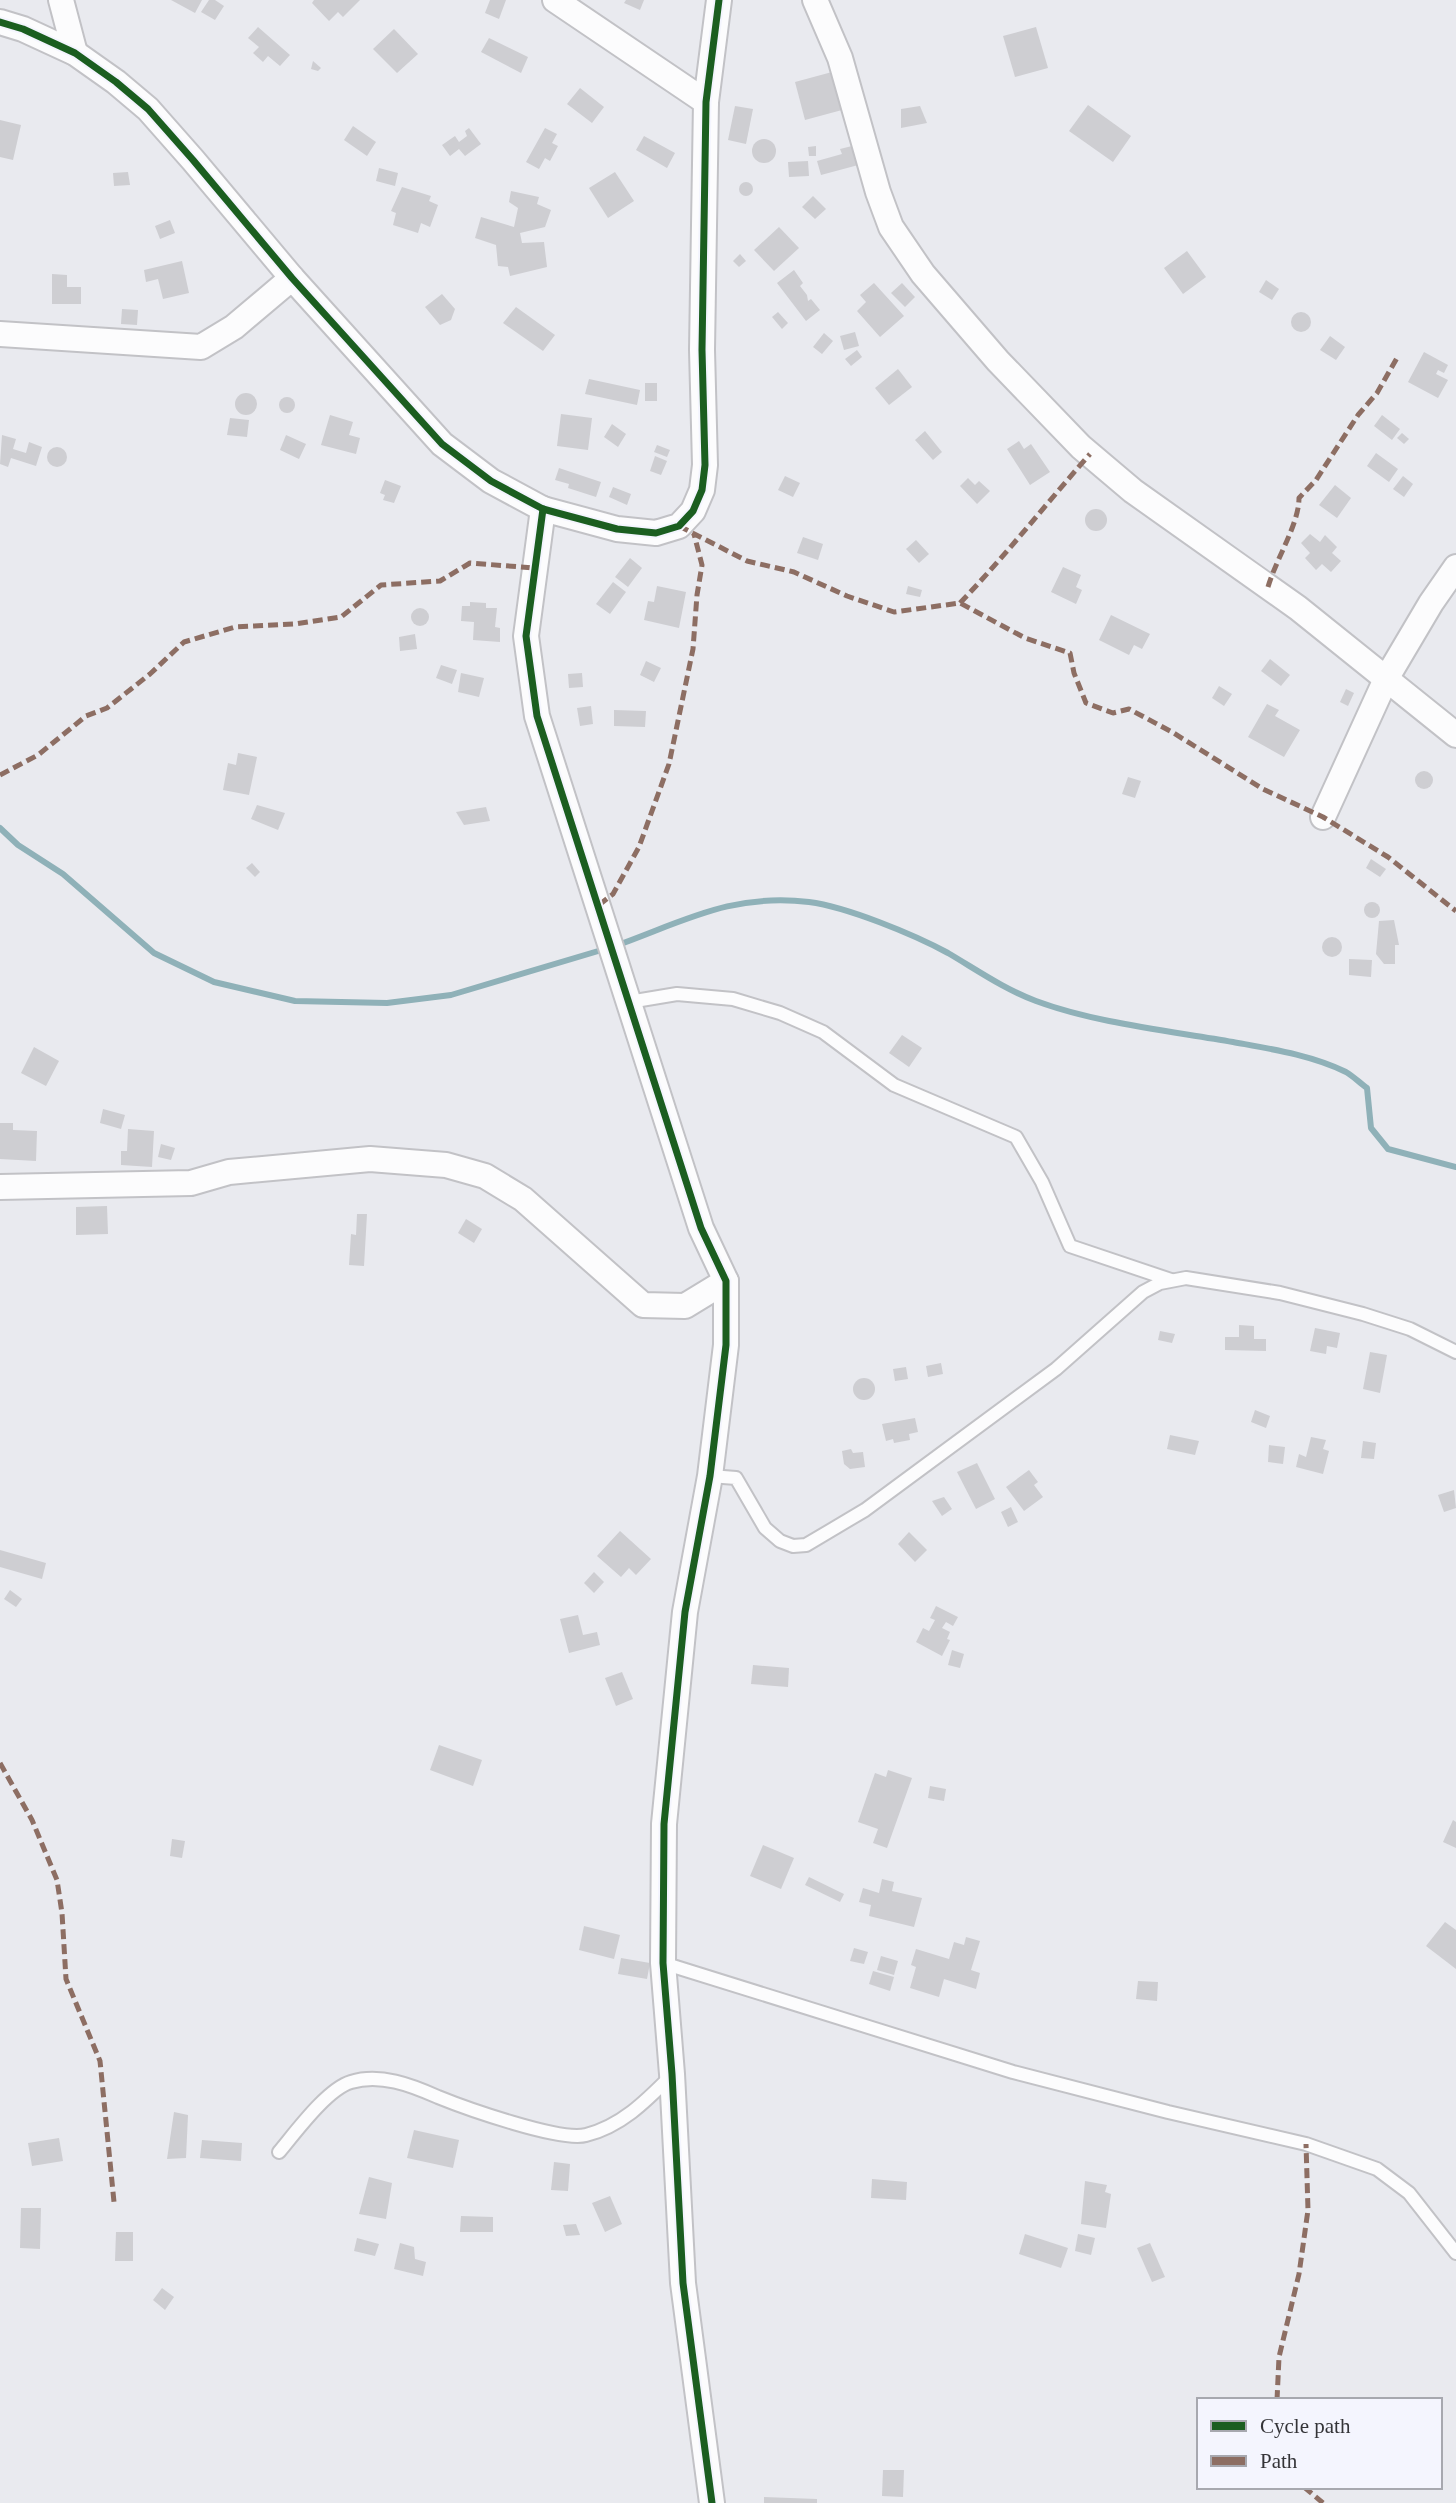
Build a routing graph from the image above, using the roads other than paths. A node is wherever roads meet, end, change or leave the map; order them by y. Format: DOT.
graph roads {
  1 [pos="61,0"];
  2 [pos="555,0"];
  3 [pos="719,0"];
  4 [pos="815,0"];
  5 [pos="0,22"];
  6 [pos="75,53"];
  7 [pos="706,102"];
  8 [pos="292,278"];
  9 [pos="0,334"];
  10 [pos="542,509"];
  11 [pos="1456,567"];
  12 [pos="1386,679"];
  13 [pos="1456,735"];
  14 [pos="1323,817"];
  15 [pos="626,994"];
  16 [pos="0,1186"];
  17 [pos="1171,1280"];
  18 [pos="726,1281"];
  19 [pos="1456,1353"];
  20 [pos="710,1476"];
  21 [pos="663,1963"];
  22 [pos="672,2074"];
  23 [pos="279,2152"];
  24 [pos="1456,2253"];
  25 [pos="712,2503"];
  1 -- 6 [label="street"];
  2 -- 7 [label="street"];
  3 -- 7 [label="street"];
  4 -- 12 [label="street"];
  5 -- 6 [label="street"];
  6 -- 8 [label="street"];
  7 -- 10 [label="street"];
  8 -- 9 [label="street"];
  8 -- 10 [label="street"];
  10 -- 15 [label="street"];
  11 -- 12 [label="street"];
  12 -- 13 [label="street"];
  12 -- 14 [label="street"];
  15 -- 17 [label="lane"];
  15 -- 18 [label="street"];
  16 -- 18 [label="street"];
  17 -- 19 [label="lane"];
  17 -- 20 [label="lane"];
  18 -- 20 [label="street"];
  20 -- 21 [label="street"];
  21 -- 22 [label="street"];
  21 -- 24 [label="lane"];
  22 -- 23 [label="lane"];
  22 -- 25 [label="street"];
}
